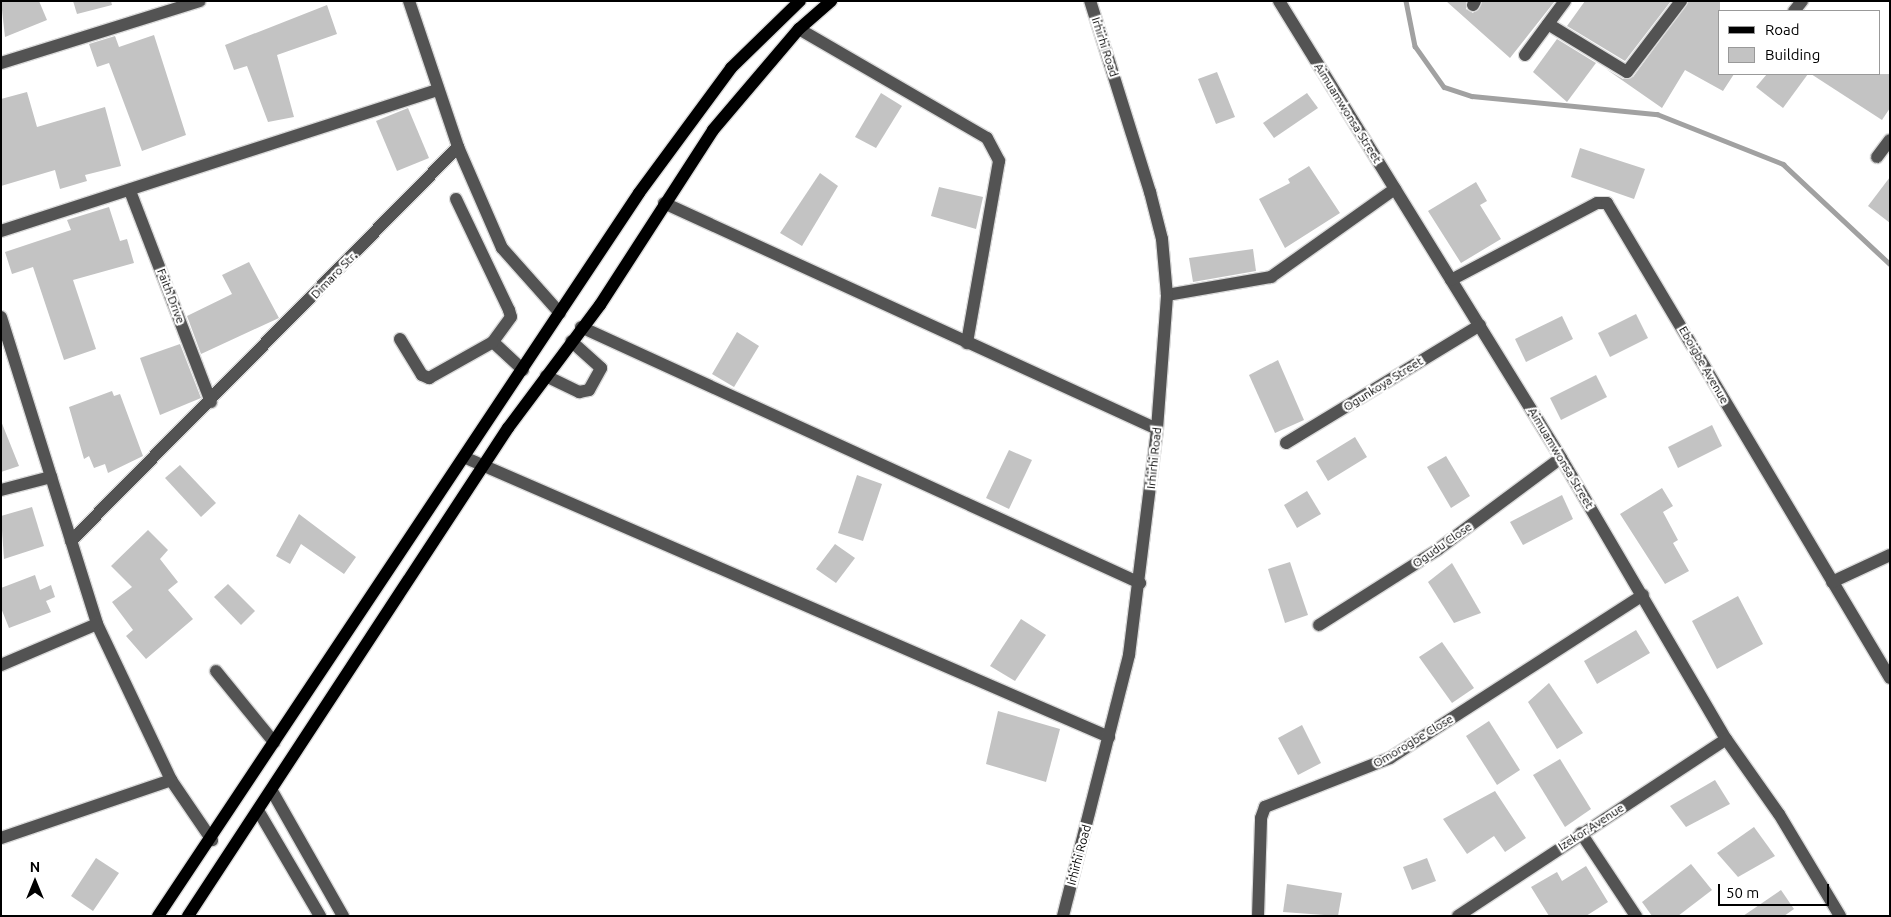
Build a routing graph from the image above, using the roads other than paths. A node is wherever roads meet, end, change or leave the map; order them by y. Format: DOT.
graph roads {
  1 [pos="200,1"];
  2 [pos="409,1"];
  3 [pos="800,1"];
  4 [pos="832,1"];
  5 [pos="1090,1"];
  6 [pos="1279,1"];
  7 [pos="1565,1"];
  8 [pos="1681,1"];
  9 [pos="1548,24"];
  10 [pos="799,29"];
  11 [pos="1524,54"];
  12 [pos="1,63"];
  13 [pos="438,90"];
  14 [pos="1890,140"];
  15 [pos="458,147"];
  16 [pos="1877,157"];
  17 [pos="1395,189"];
  18 [pos="130,191"];
  19 [pos="456,199"];
  20 [pos="664,203"];
  21 [pos="1,231"];
  22 [pos="1452,280"];
  23 [pos="1167,295"];
  24 [pos="560,313"];
  25 [pos="1,317"];
  26 [pos="1480,325"];
  27 [pos="581,328"];
  28 [pos="400,340"];
  29 [pos="571,341"];
  30 [pos="493,342"];
  31 [pos="967,343"];
  32 [pos="523,370"];
  33 [pos="546,376"];
  34 [pos="211,402"];
  35 [pos="1157,429"];
  36 [pos="1286,443"];
  37 [pos="466,458"];
  38 [pos="1560,458"];
  39 [pos="487,466"];
  40 [pos="51,477"];
  41 [pos="1,490"];
  42 [pos="71,541"];
  43 [pos="1890,555"];
  44 [pos="1140,582"];
  45 [pos="1832,582"];
  46 [pos="1643,596"];
  47 [pos="97,624"];
  48 [pos="1319,625"];
  49 [pos="1,665"];
  50 [pos="216,672"];
  51 [pos="1890,678"];
  52 [pos="1110,737"];
  53 [pos="1726,739"];
  54 [pos="274,742"];
  55 [pos="170,780"];
  56 [pos="272,791"];
  57 [pos="258,812"];
  58 [pos="1581,833"];
  59 [pos="1,838"];
  60 [pos="212,840"];
  61 [pos="336,902"];
  62 [pos="319,914"];
  63 [pos="1459,915"];
  64 [pos="158,916"];
  65 [pos="188,916"];
  66 [pos="343,916"];
  67 [pos="1063,916"];
  68 [pos="1258,916"];
  69 [pos="1636,916"];
  70 [pos="1840,916"];
  1 -- 12 [label="street"];
  2 -- 13 [label="street"];
  3 -- 24 [label="main road"];
  4 -- 10 [label="main road"];
  5 -- 23 [label="street, Irhirhi Road"];
  6 -- 17 [label="street, Aimuamwonsa Street"];
  7 -- 9 [label="street"];
  8 -- 9 [label="street"];
  9 -- 11 [label="street"];
  10 -- 20 [label="main road"];
  10 -- 31 [label="street"];
  13 -- 15 [label="street"];
  13 -- 18 [label="street"];
  14 -- 16 [label="street"];
  15 -- 24 [label="street"];
  15 -- 34 [label="street, Dimaro Str."];
  17 -- 22 [label="street, Aimuamwonsa Street"];
  17 -- 23 [label="street"];
  18 -- 21 [label="street"];
  18 -- 34 [label="street, Faith Drive"];
  19 -- 30 [label="street"];
  20 -- 27 [label="main road"];
  20 -- 31 [label="street"];
  22 -- 26 [label="street, Aimuamwonsa Street"];
  22 -- 45 [label="street, Eboigbe Avenue"];
  23 -- 35 [label="street, Irhirhi Road"];
  24 -- 32 [label="main road"];
  25 -- 40 [label="street"];
  26 -- 36 [label="street, Ogunkoya Street"];
  26 -- 38 [label="street, Aimuamwonsa Street"];
  27 -- 29 [label="main road"];
  27 -- 44 [label="street"];
  28 -- 30 [label="street"];
  29 -- 33 [label="main road"];
  29 -- 33 [label="street"];
  30 -- 32 [label="street"];
  31 -- 35 [label="street"];
  32 -- 37 [label="main road"];
  33 -- 39 [label="main road"];
  34 -- 42 [label="street, Dimaro Str."];
  35 -- 44 [label="street, Irhirhi Road"];
  37 -- 39 [label="street"];
  37 -- 54 [label="main road"];
  38 -- 46 [label="street, Aimuamwonsa Street"];
  38 -- 48 [label="street, Ogudu Close"];
  39 -- 52 [label="street"];
  39 -- 56 [label="main road"];
  40 -- 41 [label="street"];
  40 -- 42 [label="street"];
  42 -- 47 [label="street"];
  43 -- 45 [label="street"];
  44 -- 52 [label="street, Irhirhi Road"];
  45 -- 51 [label="street, Eboigbe Avenue"];
  46 -- 53 [label="street, Aimuamwonsa Street"];
  46 -- 68 [label="street, Omorogbe Close"];
  47 -- 49 [label="street"];
  47 -- 55 [label="street"];
  50 -- 54 [label="street"];
  52 -- 67 [label="street, Irhirhi Road"];
  53 -- 58 [label="street, Izekor Avenue"];
  53 -- 70 [label="street, Aimuamwonsa Street"];
  54 -- 60 [label="main road"];
  55 -- 59 [label="street"];
  55 -- 60 [label="street"];
  56 -- 57 [label="main road"];
  56 -- 61 [label="street"];
  57 -- 62 [label="street"];
  57 -- 65 [label="main road"];
  58 -- 63 [label="street, Izekor Avenue"];
  58 -- 69 [label="street"];
  60 -- 64 [label="main road"];
  61 -- 62 [label="street"];
  61 -- 66 [label="street"];
}
